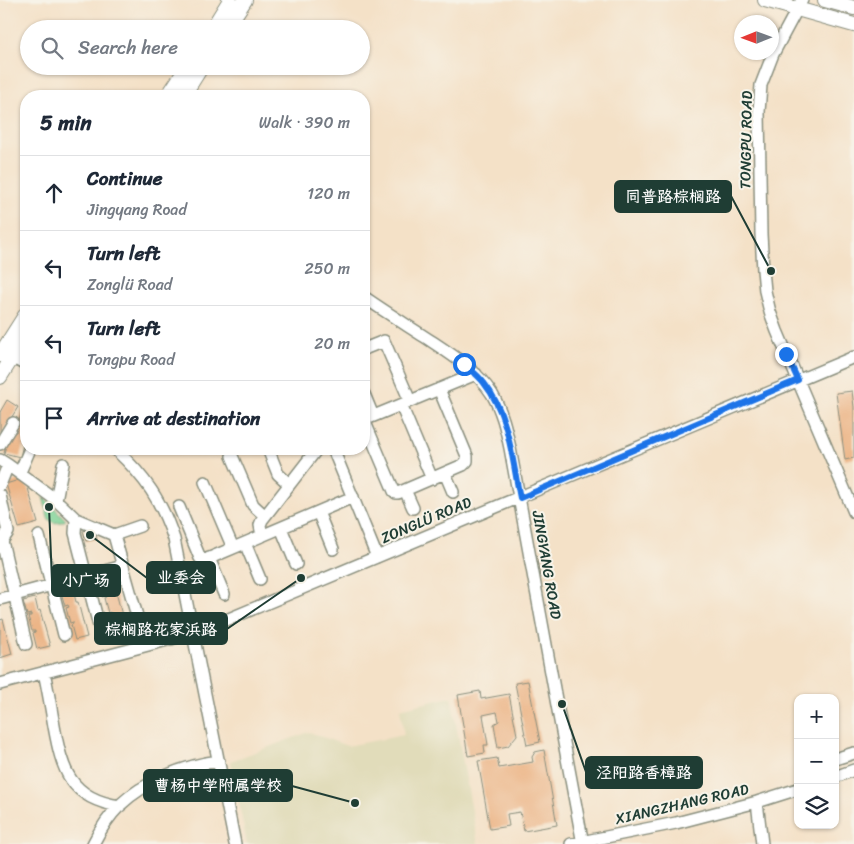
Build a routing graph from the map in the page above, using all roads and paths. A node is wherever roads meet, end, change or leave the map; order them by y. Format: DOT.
graph roads {
  1 [pos="230,0"];
  2 [pos="245,0"];
  3 [pos="765,0"];
  4 [pos="825,0"];
  5 [pos="800,5"];
  6 [pos="854,8"];
  7 [pos="218,20"];
  8 [pos="232,20"];
  9 [pos="854,25"];
  10 [pos="182,75"];
  11 [pos="196,75"];
  12 [pos="172,90"];
  13 [pos="187,90"];
  14 [pos="370,301"];
  15 [pos="20,324"];
  16 [pos="20,341"];
  17 [pos="370,348"];
  18 [pos="3,354"];
  19 [pos="854,356"];
  20 [pos="20,362"];
  21 [pos="476,374"];
  22 [pos="0,377"];
  23 [pos="798,380"];
  24 [pos="439,389"];
  25 [pos="405,403"];
  26 [pos="370,418"];
  27 [pos="13,424"];
  28 [pos="370,427"];
  29 [pos="0,444"];
  30 [pos="27,455"];
  31 [pos="122,455"];
  32 [pos="270,455"];
  33 [pos="311,455"];
  34 [pos="336,455"];
  35 [pos="232,456"];
  36 [pos="4,463"];
  37 [pos="63,464"];
  38 [pos="20,472"];
  39 [pos="445,473"];
  40 [pos="432,479"];
  41 [pos="205,482"];
  42 [pos="0,484"];
  43 [pos="289,484"];
  44 [pos="405,490"];
  45 [pos="453,492"];
  46 [pos="0,495"];
  47 [pos="353,497"];
  48 [pos="520,498"];
  49 [pos="56,500"];
  50 [pos="179,507"];
  51 [pos="413,508"];
  52 [pos="318,512"];
  53 [pos="854,512"];
  54 [pos="265,516"];
  55 [pos="76,518"];
  56 [pos="140,526"];
  57 [pos="282,528"];
  58 [pos="114,535"];
  59 [pos="39,536"];
  60 [pos="262,536"];
  61 [pos="246,543"];
  62 [pos="233,548"];
  63 [pos="333,549"];
  64 [pos="377,557"];
  65 [pos="209,558"];
  66 [pos="296,564"];
  67 [pos="123,566"];
  68 [pos="86,576"];
  69 [pos="260,579"];
  70 [pos="51,585"];
  71 [pos="224,594"];
  72 [pos="15,595"];
  73 [pos="0,599"];
  74 [pos="137,616"];
  75 [pos="98,626"];
  76 [pos="193,632"];
  77 [pos="64,635"];
  78 [pos="26,644"];
  79 [pos="44,672"];
  80 [pos="0,684"];
  81 [pos="854,753"];
  82 [pos="839,757"];
  83 [pos="219,761"];
  84 [pos="854,770"];
  85 [pos="839,775"];
  86 [pos="794,790"];
  87 [pos="98,801"];
  88 [pos="757,802"];
  89 [pos="120,806"];
  90 [pos="105,822"];
  91 [pos="579,843"];
  92 [pos="93,844"];
  93 [pos="235,844"];
  94 [pos="762,844"];
  1 -- 7 [label="main road"];
  2 -- 8 [label="main road"];
  3 -- 5 [label="main road"];
  4 -- 6 [label="main road"];
  5 -- 9 [label="main road"];
  5 -- 23 [label="street, TONGPU ROAD"];
  10 -- 12 [label="main road"];
  11 -- 13 [label="main road"];
  14 -- 21 [label="street, JINGYANG ROAD"];
  15 -- 18 [label="main road"];
  16 -- 18 [label="main road"];
  17 -- 25 [label="street"];
  18 -- 20 [label="street"];
  18 -- 22 [label="main road"];
  19 -- 23 [label="street, ZONGLÜ ROAD"];
  21 -- 24 [label="street"];
  21 -- 48 [label="street, JINGYANG ROAD"];
  23 -- 48 [label="street, ZONGLÜ ROAD"];
  23 -- 53 [label="street, TONGPU ROAD"];
  24 -- 25 [label="street"];
  24 -- 39 [label="street"];
  25 -- 26 [label="street"];
  25 -- 40 [label="street"];
  27 -- 29 [label="street"];
  28 -- 44 [label="street"];
  30 -- 38 [label="street"];
  31 -- 76 [label="street"];
  32 -- 43 [label="street"];
  33 -- 43 [label="street"];
  34 -- 47 [label="street"];
  35 -- 54 [label="street"];
  36 -- 38 [label="street"];
  36 -- 42 [label="street"];
  37 -- 49 [label="street"];
  38 -- 49 [label="street"];
  39 -- 40 [label="street"];
  39 -- 45 [label="street"];
  40 -- 44 [label="street"];
  41 -- 62 [label="street"];
  43 -- 54 [label="street"];
  44 -- 51 [label="street"];
  46 -- 72 [label="street"];
  47 -- 52 [label="street"];
  47 -- 64 [label="street"];
  48 -- 64 [label="street, ZONGLÜ ROAD"];
  48 -- 91 [label="street, JINGYANG ROAD"];
  49 -- 55 [label="street"];
  50 -- 65 [label="street"];
  52 -- 57 [label="street"];
  52 -- 63 [label="street"];
  54 -- 60 [label="street"];
  55 -- 58 [label="street"];
  55 -- 68 [label="street"];
  56 -- 58 [label="street"];
  57 -- 60 [label="street"];
  57 -- 66 [label="street"];
  58 -- 67 [label="street"];
  59 -- 70 [label="street"];
  60 -- 61 [label="street"];
  61 -- 62 [label="street"];
  61 -- 69 [label="street"];
  62 -- 65 [label="street"];
  64 -- 76 [label="street, ZONGLÜ ROAD"];
  65 -- 71 [label="street"];
  67 -- 68 [label="street"];
  67 -- 74 [label="street"];
  68 -- 70 [label="street"];
  68 -- 75 [label="street"];
  70 -- 72 [label="street"];
  70 -- 77 [label="street"];
  72 -- 73 [label="street"];
  72 -- 78 [label="street"];
  76 -- 79 [label="street, ZONGLÜ ROAD"];
  76 -- 83 [label="street"];
  79 -- 80 [label="street, ZONGLÜ ROAD"];
  79 -- 87 [label="street"];
  81 -- 82 [label="street"];
  83 -- 89 [label="street"];
  83 -- 93 [label="street"];
  84 -- 85 [label="street"];
  86 -- 88 [label="street, XIANGZHANG ROAD"];
  87 -- 89 [label="street"];
  87 -- 90 [label="street"];
  88 -- 91 [label="street, XIANGZHANG ROAD"];
  88 -- 94 [label="street"];
  89 -- 90 [label="street"];
  90 -- 92 [label="street"];
}
